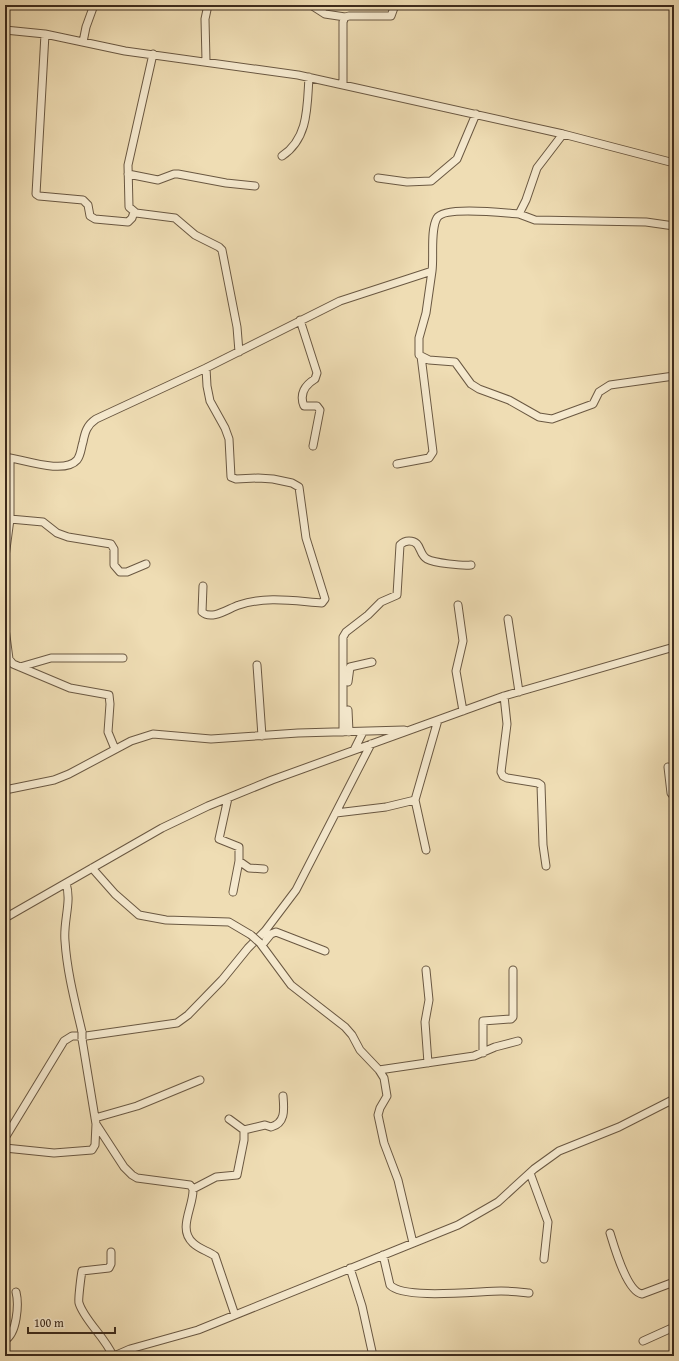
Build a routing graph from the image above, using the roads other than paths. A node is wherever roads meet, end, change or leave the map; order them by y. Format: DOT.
graph roads {
  1 [pos="94,5"];
  2 [pos="208,5"];
  3 [pos="311,5"];
  4 [pos="395,5"];
  5 [pos="345,18"];
  6 [pos="5,30"];
  7 [pos="45,34"];
  8 [pos="83,42"];
  9 [pos="153,54"];
  10 [pos="206,61"];
  11 [pos="310,77"];
  12 [pos="343,84"];
  13 [pos="476,114"];
  14 [pos="563,134"];
  15 [pos="282,156"];
  16 [pos="674,163"];
  17 [pos="128,174"];
  18 [pos="378,178"];
  19 [pos="255,186"];
  20 [pos="134,212"];
  21 [pos="519,214"];
  22 [pos="674,226"];
  23 [pos="432,271"];
  24 [pos="300,320"];
  25 [pos="239,352"];
  26 [pos="421,356"];
  27 [pos="206,368"];
  28 [pos="674,376"];
  29 [pos="314,446"];
  30 [pos="8,457"];
  31 [pos="397,464"];
  32 [pos="10,520"];
  33 [pos="6,545"];
  34 [pos="5,556"];
  35 [pos="146,564"];
  36 [pos="471,566"];
  37 [pos="203,586"];
  38 [pos="458,605"];
  39 [pos="508,619"];
  40 [pos="5,628"];
  41 [pos="674,646"];
  42 [pos="123,658"];
  43 [pos="372,662"];
  44 [pos="257,665"];
  45 [pos="20,667"];
  46 [pos="519,692"];
  47 [pos="504,696"];
  48 [pos="463,711"];
  49 [pos="438,720"];
  50 [pos="413,730"];
  51 [pos="346,732"];
  52 [pos="363,732"];
  53 [pos="262,736"];
  54 [pos="371,744"];
  55 [pos="115,749"];
  56 [pos="354,750"];
  57 [pos="668,767"];
  58 [pos="5,790"];
  59 [pos="674,797"];
  60 [pos="228,798"];
  61 [pos="415,800"];
  62 [pos="336,812"];
  63 [pos="426,850"];
  64 [pos="239,861"];
  65 [pos="546,866"];
  66 [pos="92,868"];
  67 [pos="264,869"];
  68 [pos="66,883"];
  69 [pos="233,892"];
  70 [pos="5,918"];
  71 [pos="261,944"];
  72 [pos="324,951"];
  73 [pos="426,970"];
  74 [pos="513,970"];
  75 [pos="674,1015"];
  76 [pos="674,1026"];
  77 [pos="518,1040"];
  78 [pos="483,1053"];
  79 [pos="428,1063"];
  80 [pos="379,1070"];
  81 [pos="200,1080"];
  82 [pos="284,1096"];
  83 [pos="674,1101"];
  84 [pos="229,1119"];
  85 [pos="96,1121"];
  86 [pos="244,1130"];
  87 [pos="5,1138"];
  88 [pos="7,1149"];
  89 [pos="530,1173"];
  90 [pos="193,1189"];
  91 [pos="610,1233"];
  92 [pos="413,1243"];
  93 [pos="111,1252"];
  94 [pos="383,1255"];
  95 [pos="544,1259"];
  96 [pos="350,1268"];
  97 [pos="674,1282"];
  98 [pos="16,1292"];
  99 [pos="528,1293"];
  100 [pos="235,1314"];
  101 [pos="674,1327"];
  102 [pos="5,1340"];
  103 [pos="643,1341"];
  104 [pos="114,1356"];
  105 [pos="373,1356"];
  1 -- 8 [label="street"];
  2 -- 10 [label="street"];
  3 -- 5 [label="street"];
  4 -- 5 [label="street"];
  5 -- 12 [label="street"];
  6 -- 7 [label="street"];
  7 -- 8 [label="street"];
  7 -- 20 [label="street"];
  8 -- 9 [label="street"];
  9 -- 10 [label="street"];
  9 -- 17 [label="street"];
  10 -- 11 [label="street"];
  11 -- 12 [label="street"];
  11 -- 15 [label="street"];
  12 -- 13 [label="street"];
  13 -- 14 [label="street"];
  13 -- 18 [label="street"];
  14 -- 16 [label="street"];
  14 -- 21 [label="street"];
  17 -- 19 [label="street"];
  17 -- 20 [label="street"];
  20 -- 25 [label="street"];
  21 -- 22 [label="street"];
  21 -- 23 [label="street"];
  23 -- 24 [label="street"];
  23 -- 26 [label="street"];
  24 -- 25 [label="street"];
  24 -- 29 [label="street"];
  25 -- 27 [label="street"];
  26 -- 28 [label="street"];
  26 -- 31 [label="street"];
  27 -- 30 [label="street"];
  27 -- 37 [label="street"];
  30 -- 32 [label="street"];
  32 -- 33 [label="street"];
  32 -- 35 [label="street"];
  33 -- 34 [label="street"];
  36 -- 51 [label="street"];
  38 -- 48 [label="street"];
  39 -- 46 [label="street"];
  40 -- 45 [label="street"];
  41 -- 46 [label="street"];
  42 -- 45 [label="street"];
  43 -- 51 [label="street"];
  44 -- 53 [label="street"];
  45 -- 55 [label="street"];
  46 -- 47 [label="street"];
  47 -- 48 [label="street"];
  47 -- 65 [label="street"];
  48 -- 49 [label="street"];
  49 -- 50 [label="street"];
  49 -- 61 [label="street"];
  50 -- 52 [label="street"];
  50 -- 54 [label="street"];
  51 -- 52 [label="street"];
  51 -- 53 [label="street"];
  52 -- 56 [label="street"];
  53 -- 55 [label="street"];
  54 -- 56 [label="street"];
  54 -- 62 [label="street"];
  55 -- 58 [label="street"];
  56 -- 60 [label="street"];
  57 -- 59 [label="street"];
  60 -- 64 [label="street"];
  60 -- 66 [label="street"];
  61 -- 62 [label="street"];
  61 -- 63 [label="street"];
  62 -- 87 [label="street"];
  64 -- 67 [label="street"];
  64 -- 69 [label="street"];
  66 -- 68 [label="street"];
  66 -- 71 [label="street, bridge"];
  68 -- 70 [label="street"];
  68 -- 85 [label="street"];
  71 -- 72 [label="street"];
  71 -- 80 [label="street"];
  73 -- 79 [label="street"];
  74 -- 78 [label="street"];
  75 -- 76 [label="street"];
  77 -- 78 [label="street"];
  78 -- 79 [label="street"];
  79 -- 80 [label="street"];
  80 -- 92 [label="street"];
  81 -- 85 [label="street"];
  82 -- 86 [label="street"];
  83 -- 89 [label="street"];
  84 -- 86 [label="street"];
  85 -- 88 [label="street"];
  85 -- 90 [label="street"];
  86 -- 90 [label="street"];
  89 -- 92 [label="street"];
  89 -- 95 [label="street"];
  90 -- 100 [label="street"];
  91 -- 97 [label="street"];
  92 -- 94 [label="street"];
  93 -- 104 [label="street"];
  94 -- 96 [label="street"];
  94 -- 99 [label="street"];
  96 -- 100 [label="street"];
  96 -- 105 [label="street"];
  98 -- 102 [label="street"];
  100 -- 104 [label="street"];
  101 -- 103 [label="street"];
}
